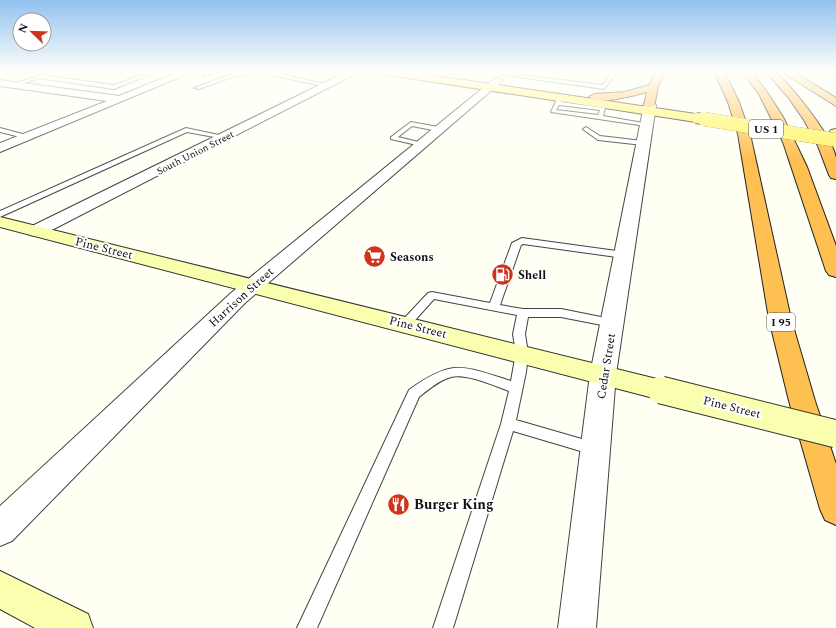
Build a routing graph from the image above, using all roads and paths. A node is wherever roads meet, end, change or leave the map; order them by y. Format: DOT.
graph roads {
  1 [pos="114,101"];
  2 [pos="295,101"];
  3 [pos="469,101"];
  4 [pos="559,101"];
  5 [pos="560,101"];
  6 [pos="561,101"];
  7 [pos="604,101"];
  8 [pos="650,101"];
  9 [pos="734,101"];
  10 [pos="768,101"];
  11 [pos="797,101"];
  12 [pos="602,120"];
  13 [pos="647,121"];
  14 [pos="590,122"];
  15 [pos="615,125"];
  16 [pos="438,129"];
  17 [pos="0,130"];
  18 [pos="586,130"];
  19 [pos="613,133"];
  20 [pos="599,135"];
  21 [pos="836,135"];
  22 [pos="28,137"];
  23 [pos="225,137"];
  24 [pos="421,144"];
  25 [pos="0,148"];
  26 [pos="836,175"];
  27 [pos="0,214"];
  28 [pos="0,222"];
  29 [pos="36,231"];
  30 [pos="624,255"];
  31 [pos="836,271"];
  32 [pos="252,286"];
  33 [pos="494,306"];
  34 [pos="523,313"];
  35 [pos="612,323"];
  36 [pos="405,324"];
  37 [pos="522,353"];
  38 [pos="603,374"];
  39 [pos="517,388"];
  40 [pos="508,424"];
  41 [pos="836,434"];
  42 [pos="595,450"];
  43 [pos="836,509"];
  44 [pos="0,529"];
  45 [pos="0,589"];
  46 [pos="74,628"];
  47 [pos="307,628"];
  48 [pos="444,628"];
  49 [pos="577,628"];
  1 -- 22 [label="street"];
  2 -- 23 [label="street, South Union Street"];
  3 -- 16 [label="street, Harrison Street"];
  4 -- 12 [label="lane"];
  5 -- 13 [label="main road"];
  6 -- 12 [label="lane"];
  7 -- 13 [label="main road"];
  8 -- 13 [label="highway"];
  9 -- 43 [label="highway, I 95"];
  10 -- 31 [label="highway"];
  11 -- 26 [label="highway"];
  12 -- 13 [label="lane"];
  12 -- 14 [label="lane"];
  12 -- 15 [label="lane"];
  13 -- 20 [label="lane"];
  13 -- 21 [label="main road, US 1, bridge"];
  13 -- 30 [label="street, Cedar Street"];
  16 -- 24 [label="street, Harrison Street"];
  16 -- 24 [label="lane"];
  17 -- 22 [label="lane"];
  18 -- 20 [label="lane"];
  19 -- 20 [label="lane"];
  22 -- 25 [label="street"];
  23 -- 27 [label="lane"];
  23 -- 29 [label="street, South Union Street"];
  24 -- 32 [label="street, Harrison Street"];
  28 -- 29 [label="main road, Pine Street"];
  29 -- 32 [label="main road, Pine Street"];
  30 -- 33 [label="lane"];
  30 -- 35 [label="street, Cedar Street"];
  32 -- 36 [label="main road, Pine Street"];
  32 -- 44 [label="street, Harrison Street"];
  33 -- 34 [label="lane"];
  33 -- 36 [label="lane"];
  34 -- 35 [label="lane"];
  34 -- 37 [label="lane"];
  35 -- 38 [label="street, Cedar Street"];
  36 -- 37 [label="main road, Pine Street"];
  37 -- 38 [label="main road, Pine Street"];
  37 -- 39 [label="lane"];
  38 -- 41 [label="main road, Pine Street, bridge"];
  38 -- 42 [label="street, Cedar Street"];
  39 -- 40 [label="lane"];
  39 -- 47 [label="lane"];
  40 -- 42 [label="lane"];
  40 -- 48 [label="lane"];
  42 -- 49 [label="street, Cedar Street"];
  45 -- 46 [label="main road"];
}
